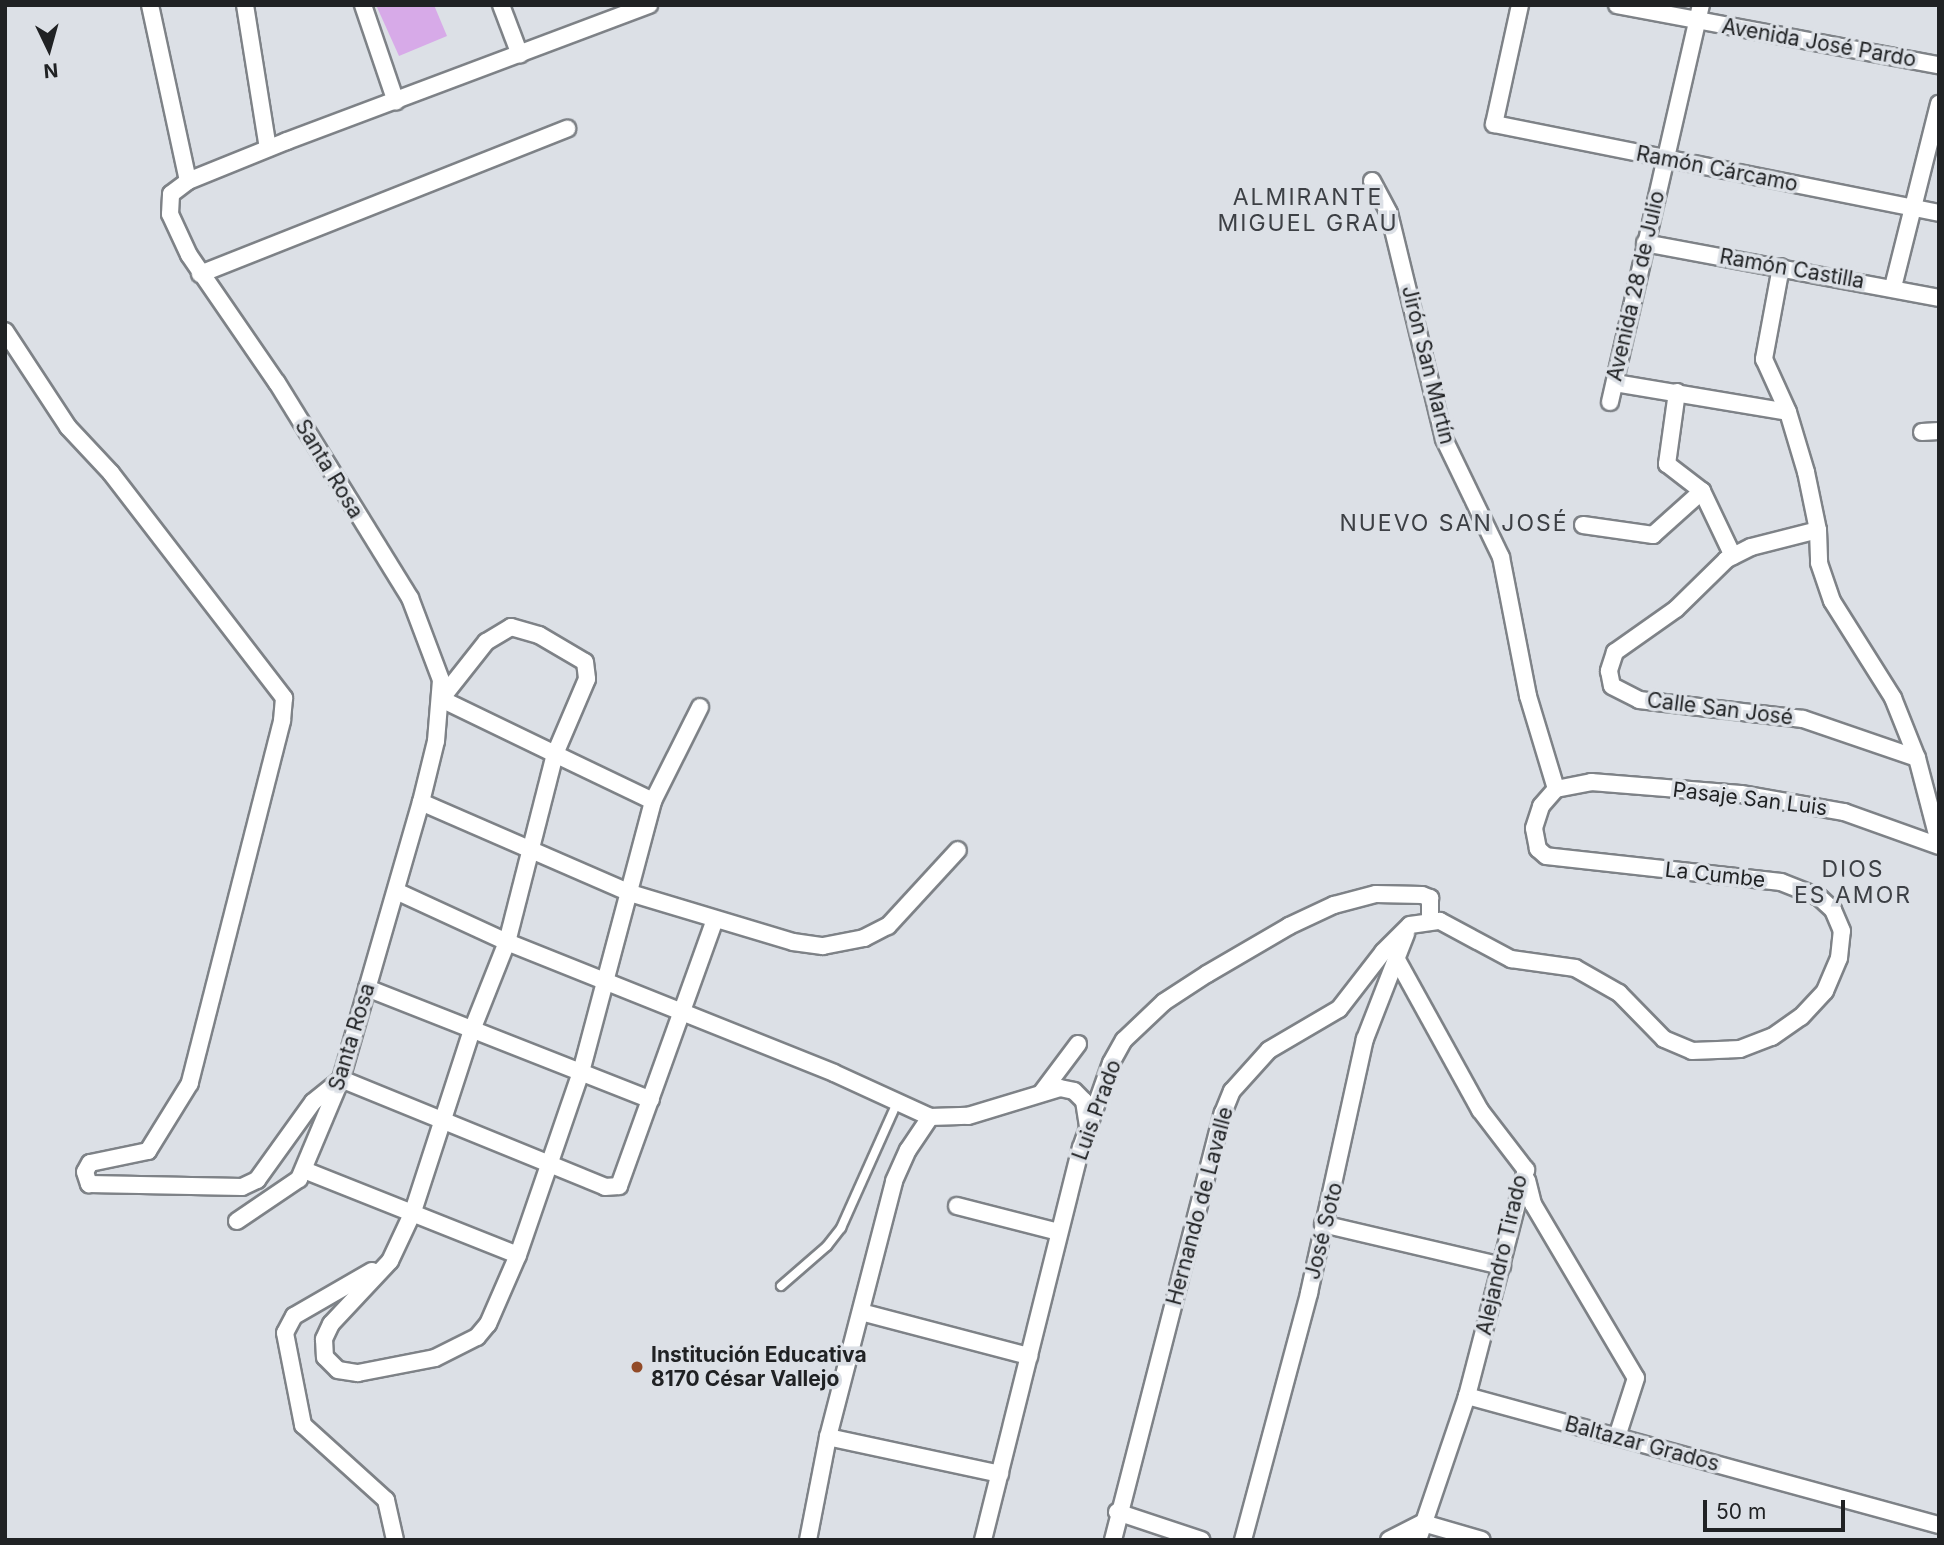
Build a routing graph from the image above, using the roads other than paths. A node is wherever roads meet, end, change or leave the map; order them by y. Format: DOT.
graph roads {
  1 [pos="150,5"];
  2 [pos="245,5"];
  3 [pos="363,5"];
  4 [pos="501,5"];
  5 [pos="649,5"];
  6 [pos="1520,5"];
  7 [pos="1617,5"];
  8 [pos="1699,13"];
  9 [pos="520,55"];
  10 [pos="1939,65"];
  11 [pos="396,102"];
  12 [pos="1939,104"];
  13 [pos="567,129"];
  14 [pos="268,148"];
  15 [pos="1665,158"];
  16 [pos="188,181"];
  17 [pos="1372,181"];
  18 [pos="1913,207"];
  19 [pos="1939,213"];
  20 [pos="1645,243"];
  21 [pos="1781,267"];
  22 [pos="200,274"];
  23 [pos="1893,287"];
  24 [pos="1939,298"];
  25 [pos="5,331"];
  26 [pos="1615,383"];
  27 [pos="1677,392"];
  28 [pos="1610,402"];
  29 [pos="1788,412"];
  30 [pos="1702,491"];
  31 [pos="1583,525"];
  32 [pos="1818,530"];
  33 [pos="1732,556"];
  34 [pos="441,699"];
  35 [pos="700,707"];
  36 [pos="555,754"];
  37 [pos="1917,758"];
  38 [pos="1556,789"];
  39 [pos="653,801"];
  40 [pos="421,802"];
  41 [pos="1939,844"];
  42 [pos="530,850"];
  43 [pos="958,850"];
  44 [pos="396,891"];
  45 [pos="631,893"];
  46 [pos="1430,919"];
  47 [pos="715,920"];
  48 [pos="1410,925"];
  49 [pos="507,942"];
  50 [pos="1395,956"];
  51 [pos="606,979"];
  52 [pos="367,988"];
  53 [pos="683,1011"];
  54 [pos="472,1030"];
  55 [pos="1078,1044"];
  56 [pos="581,1072"];
  57 [pos="341,1079"];
  58 [pos="1042,1092"];
  59 [pos="651,1100"];
  60 [pos="895,1105"];
  61 [pos="930,1117"];
  62 [pos="443,1124"];
  63 [pos="1088,1127"];
  64 [pos="547,1163"];
  65 [pos="304,1170"];
  66 [pos="1527,1170"];
  67 [pos="957,1206"];
  68 [pos="413,1212"];
  69 [pos="237,1220"];
  70 [pos="1324,1224"];
  71 [pos="1058,1232"];
  72 [pos="518,1255"];
  73 [pos="390,1261"];
  74 [pos="1502,1266"];
  75 [pos="781,1286"];
  76 [pos="861,1312"];
  77 [pos="1029,1356"];
  78 [pos="1467,1396"];
  79 [pos="828,1437"];
  80 [pos="1617,1437"];
  81 [pos="1000,1474"];
  82 [pos="1117,1511"];
  83 [pos="1423,1523"];
  84 [pos="1939,1525"];
  85 [pos="395,1540"];
  86 [pos="808,1540"];
  87 [pos="983,1540"];
  88 [pos="1113,1540"];
  89 [pos="1201,1540"];
  90 [pos="1243,1540"];
  91 [pos="1389,1540"];
  92 [pos="1418,1540"];
  93 [pos="1482,1540"];
  94 [pos="1934,1540"];
  1 -- 16 [label="street"];
  2 -- 14 [label="street"];
  3 -- 11 [label="street"];
  4 -- 9 [label="street"];
  5 -- 9 [label="street"];
  6 -- 15 [label="street, Ramón Cárcamo"];
  7 -- 8 [label="street, Avenida José Pardo"];
  8 -- 10 [label="street, Avenida José Pardo"];
  8 -- 15 [label="street, Avenida 28 de Julio"];
  9 -- 11 [label="street"];
  11 -- 14 [label="street"];
  12 -- 18 [label="street"];
  13 -- 22 [label="street"];
  14 -- 16 [label="street"];
  15 -- 18 [label="street, Ramón Cárcamo"];
  15 -- 20 [label="street, Avenida 28 de Julio"];
  16 -- 22 [label="street, Santa Rosa"];
  17 -- 38 [label="street, Jirón San Martín"];
  18 -- 19 [label="street, Ramón Cárcamo"];
  18 -- 23 [label="street"];
  20 -- 21 [label="street, Ramón Castilla"];
  20 -- 26 [label="street, Avenida 28 de Julio"];
  21 -- 23 [label="street, Ramón Castilla"];
  21 -- 29 [label="street"];
  22 -- 34 [label="street, Santa Rosa"];
  23 -- 24 [label="street, Ramón Castilla"];
  25 -- 57 [label="street"];
  26 -- 27 [label="street"];
  26 -- 28 [label="street, Avenida 28 de Julio"];
  27 -- 29 [label="street"];
  27 -- 30 [label="street"];
  29 -- 32 [label="street"];
  30 -- 31 [label="street"];
  30 -- 33 [label="street"];
  32 -- 33 [label="street"];
  32 -- 37 [label="street"];
  33 -- 37 [label="street, Calle San José"];
  34 -- 36 [label="street"];
  34 -- 36 [label="street"];
  34 -- 40 [label="street, Santa Rosa"];
  35 -- 39 [label="street"];
  36 -- 39 [label="street"];
  36 -- 42 [label="street"];
  37 -- 41 [label="street"];
  38 -- 41 [label="street, Pasaje San Luis"];
  38 -- 46 [label="street, La Cumbe"];
  39 -- 45 [label="street"];
  40 -- 42 [label="street"];
  40 -- 44 [label="street, Santa Rosa"];
  42 -- 45 [label="street"];
  42 -- 49 [label="street"];
  43 -- 47 [label="street"];
  44 -- 49 [label="street"];
  44 -- 52 [label="street, Santa Rosa"];
  45 -- 47 [label="street"];
  45 -- 51 [label="street"];
  46 -- 48 [label="street"];
  46 -- 63 [label="street, Luis Prado"];
  47 -- 53 [label="street"];
  48 -- 50 [label="street, José Soto"];
  48 -- 82 [label="street, Hernando de Lavalle"];
  49 -- 51 [label="street"];
  49 -- 54 [label="street"];
  50 -- 66 [label="street, Alejandro Tirado"];
  50 -- 70 [label="street, José Soto"];
  51 -- 53 [label="street"];
  51 -- 56 [label="street"];
  52 -- 54 [label="street"];
  52 -- 57 [label="street, Santa Rosa"];
  53 -- 59 [label="street"];
  53 -- 60 [label="street"];
  54 -- 56 [label="street"];
  54 -- 62 [label="street"];
  55 -- 58 [label="street"];
  56 -- 59 [label="street"];
  56 -- 64 [label="street"];
  57 -- 62 [label="street"];
  57 -- 65 [label="street, Santa Rosa"];
  58 -- 61 [label="street"];
  58 -- 63 [label="street"];
  59 -- 64 [label="street"];
  60 -- 61 [label="street"];
  60 -- 75 [label="lane"];
  61 -- 76 [label="street"];
  62 -- 64 [label="street"];
  62 -- 68 [label="street"];
  63 -- 71 [label="street, Luis Prado"];
  64 -- 72 [label="street"];
  65 -- 68 [label="street"];
  65 -- 69 [label="street, Santa Rosa"];
  66 -- 74 [label="street, Alejandro Tirado"];
  66 -- 80 [label="street"];
  67 -- 71 [label="street"];
  68 -- 72 [label="street"];
  68 -- 73 [label="street"];
  70 -- 74 [label="street"];
  70 -- 90 [label="street, José Soto"];
  71 -- 77 [label="street, Luis Prado"];
  72 -- 73 [label="street"];
  73 -- 85 [label="street"];
  74 -- 78 [label="street, Alejandro Tirado"];
  76 -- 77 [label="street"];
  76 -- 79 [label="street"];
  77 -- 81 [label="street, Luis Prado"];
  78 -- 80 [label="street, Baltazar Grados"];
  78 -- 83 [label="street, Alejandro Tirado"];
  79 -- 81 [label="street"];
  79 -- 86 [label="street"];
  80 -- 84 [label="street, Baltazar Grados"];
  81 -- 87 [label="street, Luis Prado"];
  82 -- 88 [label="street, Hernando de Lavalle"];
  82 -- 89 [label="street"];
  83 -- 91 [label="street"];
  83 -- 92 [label="street, Alejandro Tirado"];
  83 -- 93 [label="street"];
  84 -- 94 [label="street"];
}
